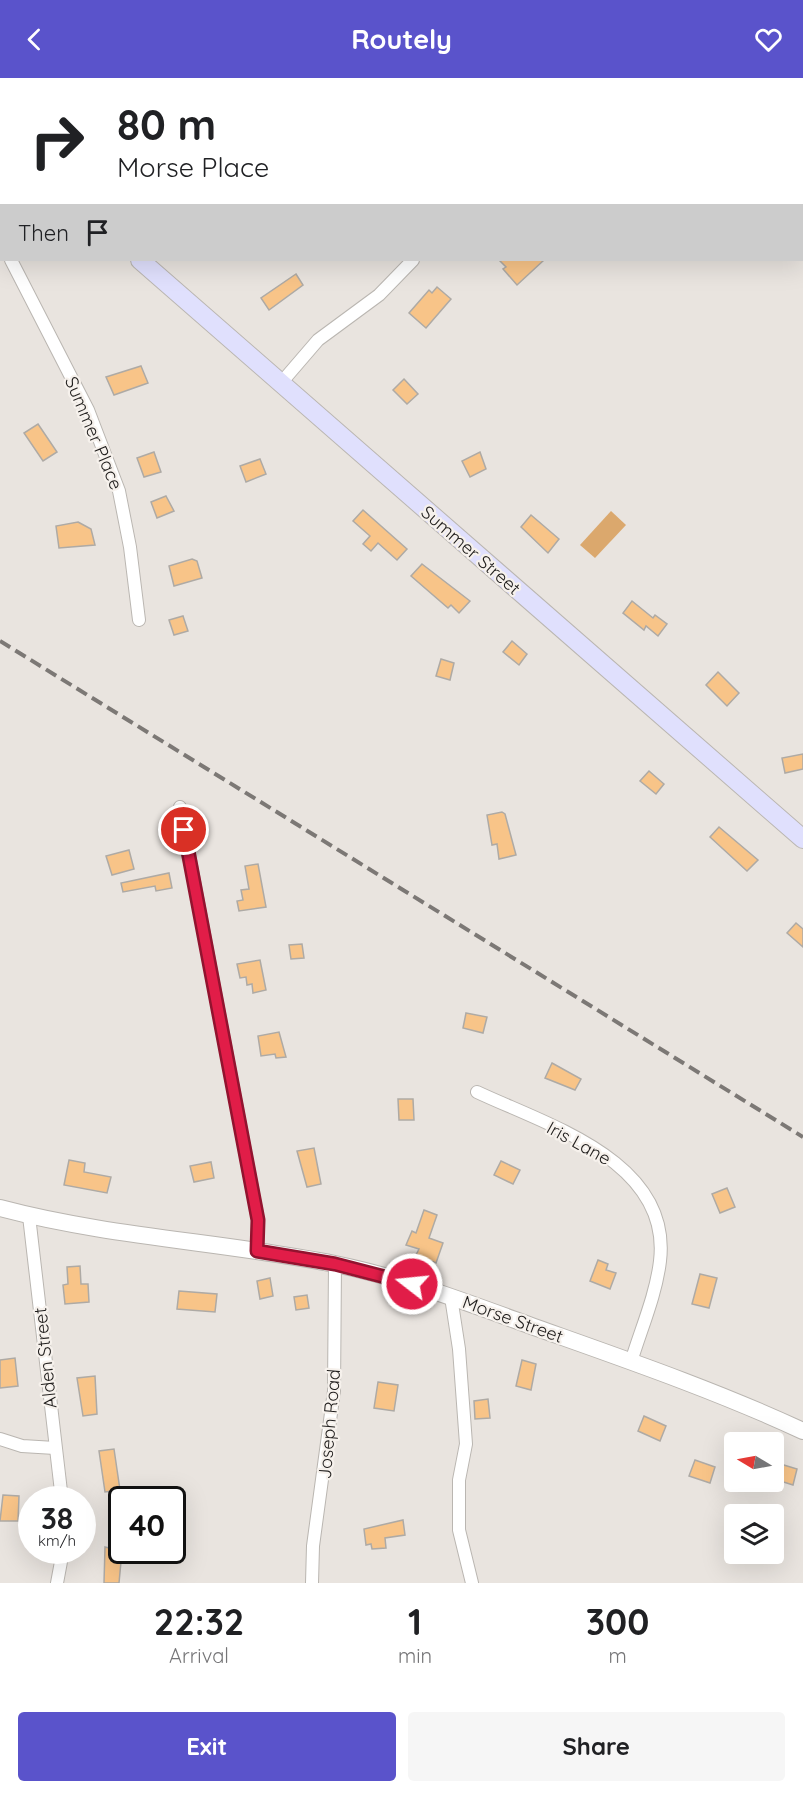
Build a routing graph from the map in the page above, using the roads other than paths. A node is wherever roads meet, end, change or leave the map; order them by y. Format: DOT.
graph roads {
  1 [pos="12,261"];
  2 [pos="141,261"];
  3 [pos="412,261"];
  4 [pos="281,383"];
  5 [pos="139,620"];
  6 [pos="180,807"];
  7 [pos="803,839"];
  8 [pos="477,1092"];
  9 [pos="0,1208"];
  10 [pos="29,1215"];
  11 [pos="257,1251"];
  12 [pos="335,1264"];
  13 [pos="451,1297"];
  14 [pos="631,1362"];
  15 [pos="803,1431"];
  16 [pos="0,1439"];
  17 [pos="55,1448"];
  18 [pos="60,1486"];
  19 [pos="61,1564"];
  20 [pos="57,1583"];
  21 [pos="312,1583"];
  22 [pos="472,1583"];
  1 -- 5 [label="street, Summer Place"];
  2 -- 4 [label="main road, Summer Street"];
  3 -- 4 [label="street"];
  4 -- 7 [label="main road, Summer Street"];
  6 -- 11 [label="street"];
  8 -- 14 [label="street, Iris Lane"];
  9 -- 10 [label="street, Morse Street"];
  10 -- 11 [label="street, Morse Street"];
  10 -- 17 [label="street, Alden Street"];
  11 -- 12 [label="street, Morse Street"];
  12 -- 13 [label="street, Morse Street"];
  12 -- 21 [label="street, Joseph Road"];
  13 -- 14 [label="street, Morse Street"];
  13 -- 22 [label="street"];
  14 -- 15 [label="street, Morse Street"];
  16 -- 17 [label="street"];
  17 -- 18 [label="street, Alden Street"];
  19 -- 20 [label="street"];
}
